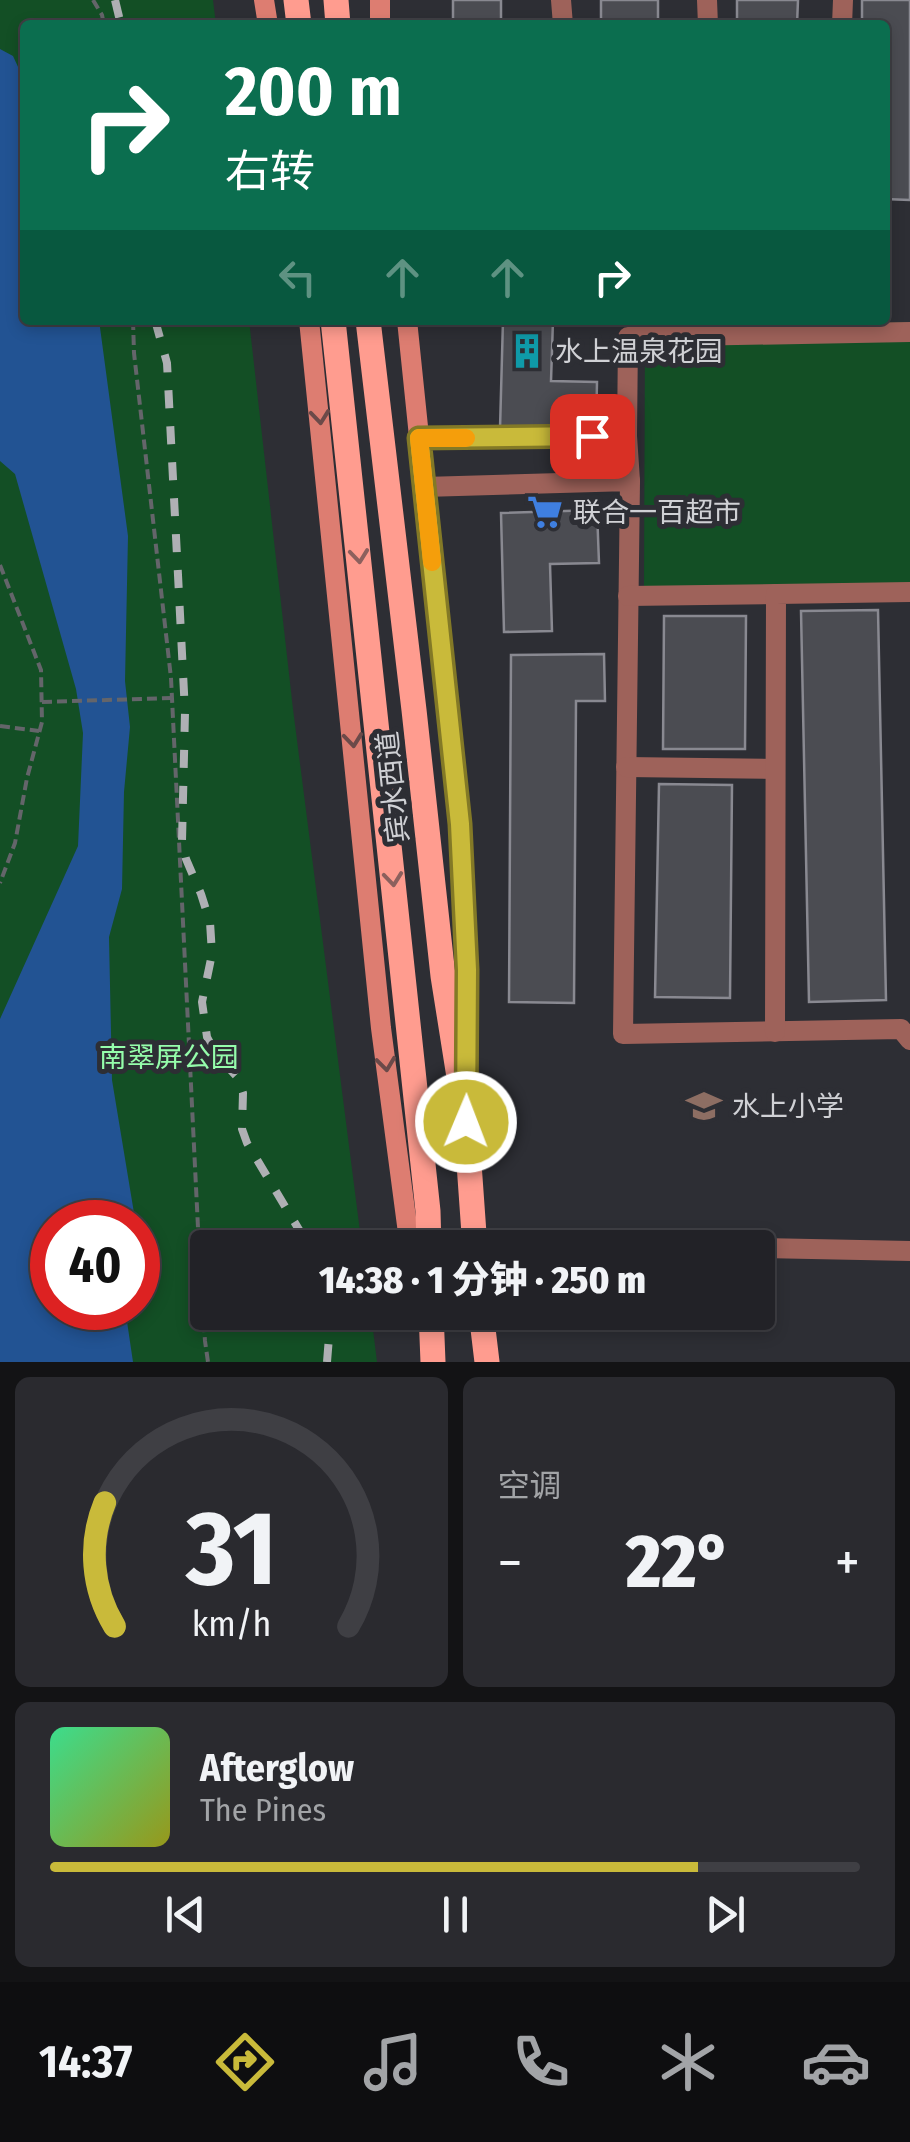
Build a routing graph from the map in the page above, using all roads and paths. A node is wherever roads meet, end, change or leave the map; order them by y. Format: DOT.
graph roads {
  1 [pos="133,325"];
  2 [pos="310,325"];
  3 [pos="335,325"];
  4 [pos="369,325"];
  5 [pos="407,325"];
  6 [pos="854,327"];
  7 [pos="739,328"];
  8 [pos="910,332"];
  9 [pos="628,436"];
  10 [pos="419,438"];
  11 [pos="630,481"];
  12 [pos="424,487"];
  13 [pos="0,565"];
  14 [pos="910,592"];
  15 [pos="776,594"];
  16 [pos="628,596"];
  17 [pos="172,698"];
  18 [pos="41,702"];
  19 [pos="0,726"];
  20 [pos="39,731"];
  21 [pos="626,766"];
  22 [pos="775,769"];
  23 [pos="0,883"];
  24 [pos="775,1032"];
  25 [pos="910,1040"];
  26 [pos="466,1122"];
  27 [pos="408,1230"];
  28 [pos="429,1230"];
  29 [pos="474,1230"];
  30 [pos="775,1248"];
  31 [pos="910,1251"];
  32 [pos="426,1330"];
  33 [pos="432,1330"];
  34 [pos="483,1330"];
  35 [pos="208,1362"];
  36 [pos="432,1362"];
  37 [pos="486,1362"];
  1 -- 17 [label="path"];
  2 -- 27 [label="street, one-way"];
  3 -- 28 [label="main road, 宾水西道, one-way"];
  4 -- 26 [label="main road, 宾水西道"];
  5 -- 10 [label="street"];
  6 -- 7 [label="street"];
  6 -- 8 [label="street"];
  7 -- 9 [label="street"];
  9 -- 10 [label="street"];
  9 -- 11 [label="street"];
  10 -- 12 [label="street"];
  11 -- 12 [label="street"];
  11 -- 16 [label="street"];
  12 -- 26 [label="street"];
  13 -- 18 [label="path"];
  14 -- 15 [label="street"];
  15 -- 16 [label="street"];
  15 -- 22 [label="street"];
  16 -- 21 [label="street"];
  17 -- 18 [label="path"];
  17 -- 35 [label="path"];
  18 -- 20 [label="path"];
  19 -- 20 [label="path"];
  20 -- 23 [label="path"];
  21 -- 22 [label="street"];
  21 -- 24 [label="street"];
  22 -- 24 [label="street"];
  24 -- 25 [label="street"];
  26 -- 29 [label="main road, 宾水西道"];
  30 -- 31 [label="street"];
  32 -- 36 [label="street"];
  33 -- 36 [label="main road"];
  34 -- 37 [label="main road"];
}
